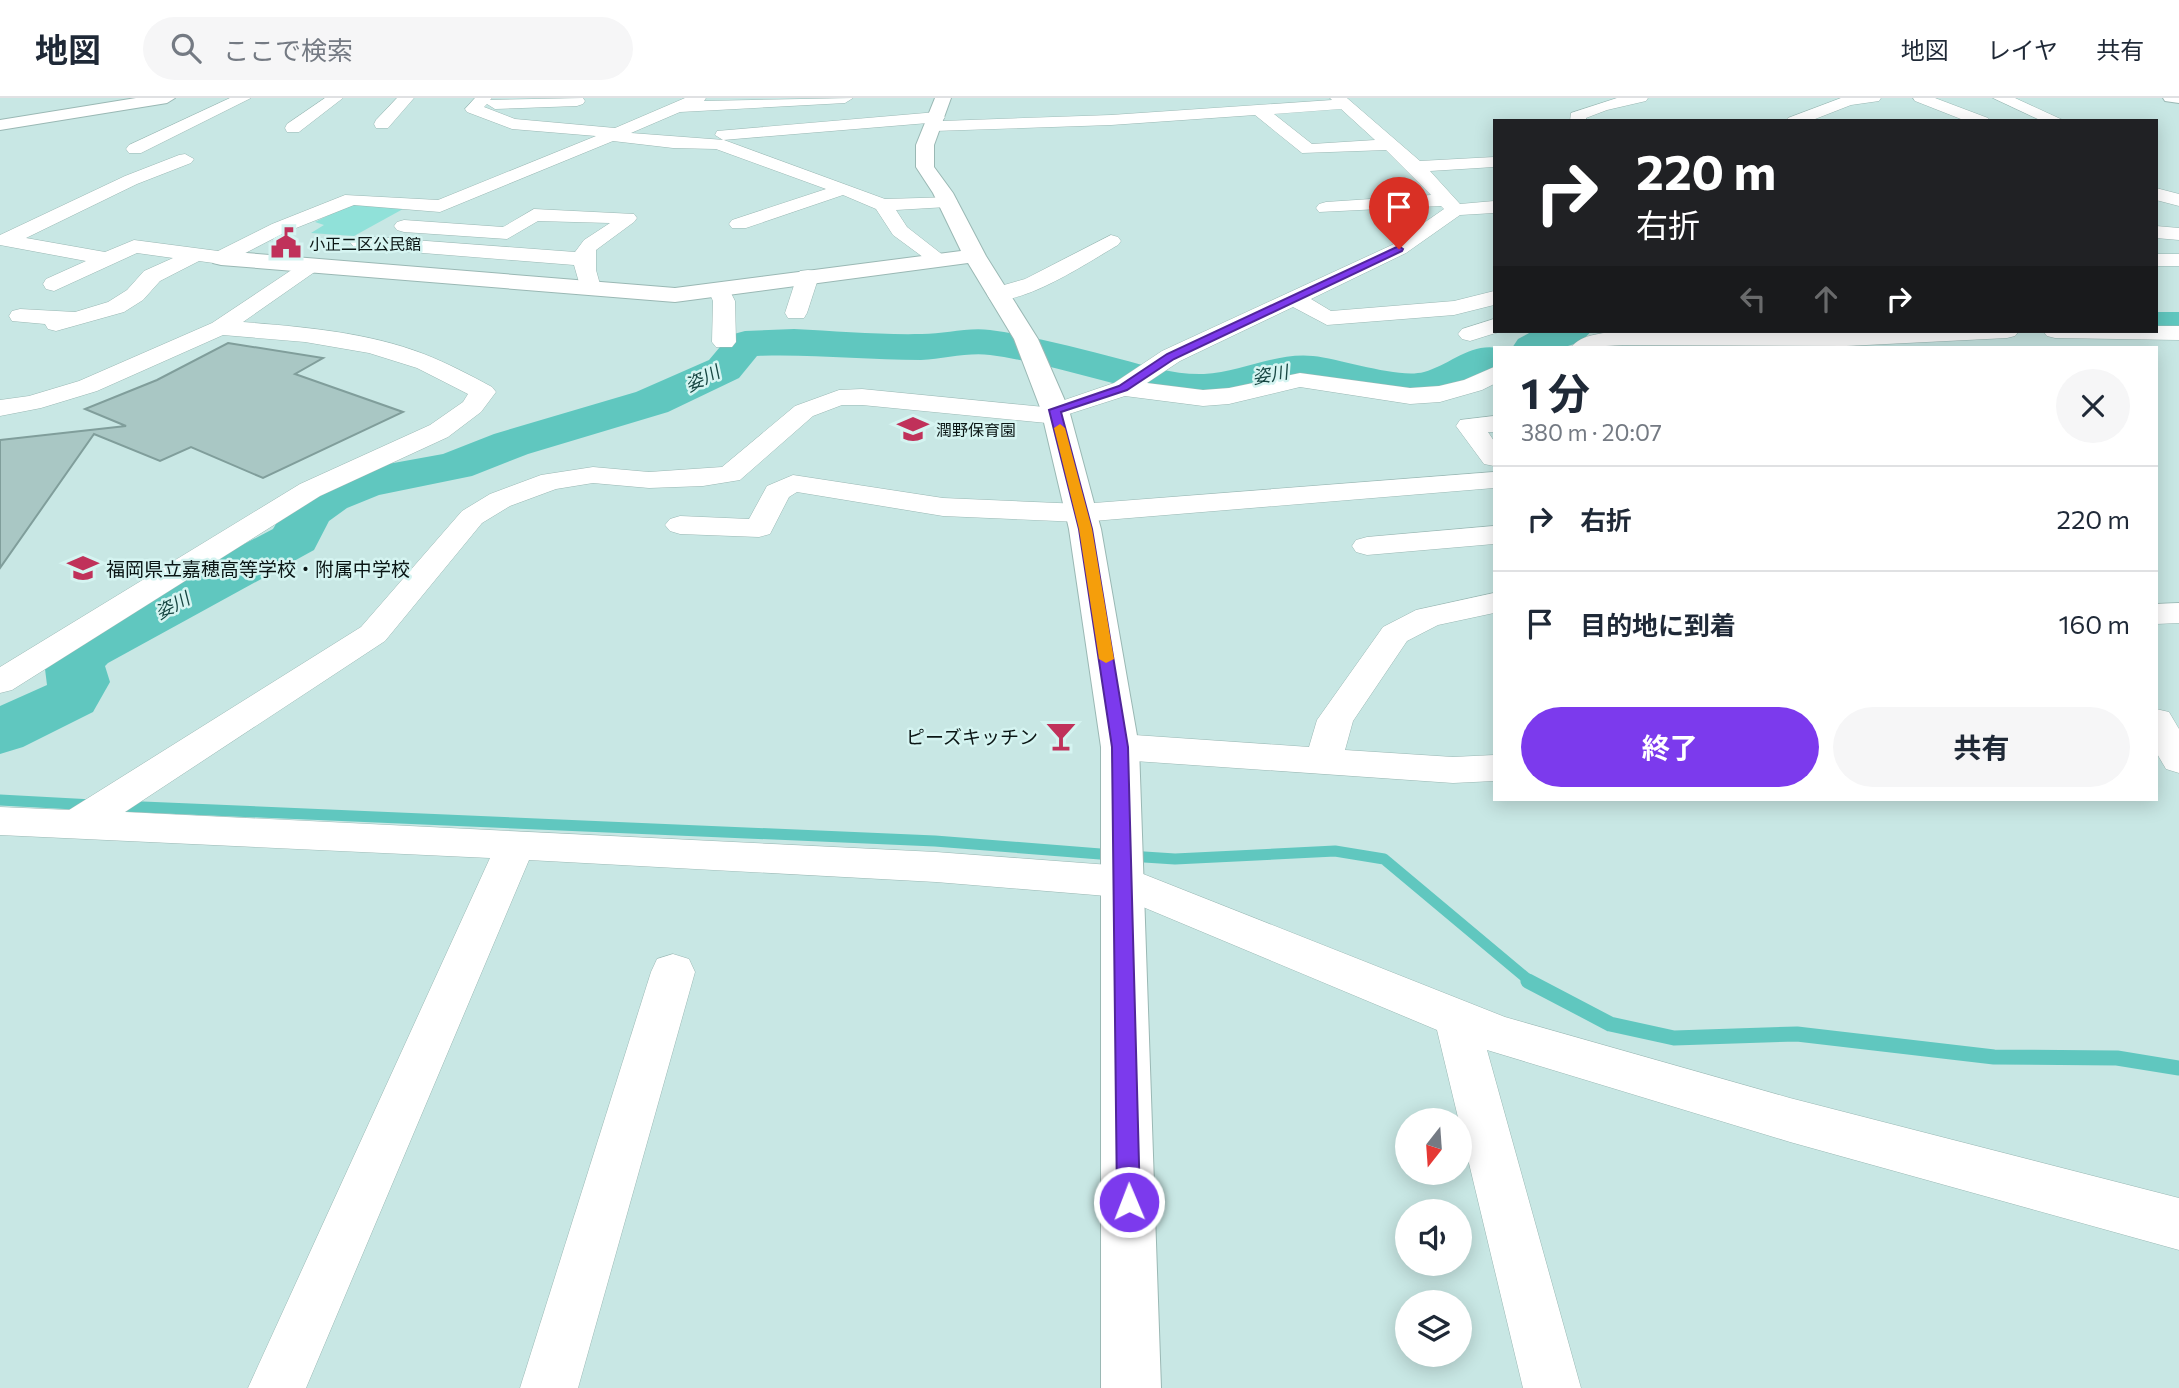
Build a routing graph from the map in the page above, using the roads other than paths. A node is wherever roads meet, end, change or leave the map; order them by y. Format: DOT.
graph roads {
  1 [pos="167,98"];
  2 [pos="243,98"];
  3 [pos="335,98"];
  4 [pos="406,98"];
  5 [pos="698,98"];
  6 [pos="845,98"];
  7 [pos="943,98"];
  8 [pos="1216,98"];
  9 [pos="1640,98"];
  10 [pos="1873,98"];
  11 [pos="1921,98"];
  12 [pos="2001,98"];
  13 [pos="2171,98"];
  14 [pos="2179,98"];
  15 [pos="1365,99"];
  16 [pos="480,101"];
  17 [pos="577,101"];
  18 [pos="1341,101"];
  19 [pos="680,107"];
  20 [pos="1259,110"];
  21 [pos="1230,112"];
  22 [pos="1578,119"];
  23 [pos="1799,119"];
  24 [pos="1977,119"];
  25 [pos="2052,119"];
  26 [pos="935,121"];
  27 [pos="382,124"];
  28 [pos="0,125"];
  29 [pos="293,128"];
  30 [pos="615,134"];
  31 [pos="723,135"];
  32 [pos="1392,144"];
  33 [pos="135,149"];
  34 [pos="578,150"];
  35 [pos="613,156"];
  36 [pos="185,159"];
  37 [pos="1411,162"];
  38 [pos="1493,162"];
  39 [pos="1305,165"];
  40 [pos="844,189"];
  41 [pos="2158,195"];
  42 [pos="2179,200"];
  43 [pos="947,201"];
  44 [pos="883,205"];
  45 [pos="420,207"];
  46 [pos="1456,207"];
  47 [pos="1493,207"];
  48 [pos="1326,208"];
  49 [pos="739,224"];
  50 [pos="1493,224"];
  51 [pos="390,225"];
  52 [pos="507,233"];
  53 [pos="2158,233"];
  54 [pos="2179,234"];
  55 [pos="546,235"];
  56 [pos="572,237"];
  57 [pos="598,239"];
  58 [pos="1111,241"];
  59 [pos="360,242"];
  60 [pos="195,255"];
  61 [pos="108,258"];
  62 [pos="221,258"];
  63 [pos="957,258"];
  64 [pos="582,259"];
  65 [pos="2158,260"];
  66 [pos="2179,260"];
  67 [pos="314,267"];
  68 [pos="808,276"];
  69 [pos="54,284"];
  70 [pos="590,288"];
  71 [pos="720,292"];
  72 [pos="998,294"];
  73 [pos="1493,298"];
  74 [pos="1296,299"];
  75 [pos="796,313"];
  76 [pos="20,316"];
  77 [pos="1493,326"];
  78 [pos="220,328"];
  79 [pos="1967,333"];
  80 [pos="2158,333"];
  81 [pos="2179,333"];
  82 [pos="1470,334"];
  83 [pos="724,342"];
  84 [pos="1596,346"];
  85 [pos="1493,375"];
  86 [pos="1123,388"];
  87 [pos="1440,394"];
  88 [pos="0,408"];
  89 [pos="1056,413"];
  90 [pos="1482,425"];
  91 [pos="1493,455"];
  92 [pos="1493,480"];
  93 [pos="1082,513"];
  94 [pos="680,525"];
  95 [pos="1493,535"];
  96 [pos="1367,546"];
  97 [pos="1493,603"];
  98 [pos="2179,613"];
  99 [pos="2158,614"];
  100 [pos="0,682"];
  101 [pos="2158,706"];
  102 [pos="2179,708"];
  103 [pos="2158,724"];
  104 [pos="1120,747"];
  105 [pos="2179,760"];
  106 [pos="1324,762"];
  107 [pos="1493,768"];
  108 [pos="0,821"];
  109 [pos="78,823"];
  110 [pos="516,844"];
  111 [pos="1124,882"];
  112 [pos="673,972"];
  113 [pos="1460,1019"];
  114 [pos="2179,1224"];
  115 [pos="277,1388"];
  116 [pos="549,1388"];
  117 [pos="1131,1388"];
  118 [pos="1552,1388"];
  1 -- 28 [label="street"];
  2 -- 33 [label="street"];
  3 -- 29 [label="street"];
  4 -- 27 [label="street"];
  5 -- 19 [label="street"];
  6 -- 19 [label="street"];
  7 -- 26 [label="street"];
  8 -- 21 [label="street"];
  9 -- 22 [label="street"];
  10 -- 23 [label="street"];
  11 -- 24 [label="street"];
  12 -- 25 [label="street"];
  13 -- 14 [label="street"];
  15 -- 18 [label="street"];
  16 -- 17 [label="street"];
  16 -- 30 [label="street"];
  18 -- 20 [label="street"];
  18 -- 32 [label="street"];
  19 -- 30 [label="street"];
  20 -- 21 [label="street"];
  20 -- 32 [label="street"];
  21 -- 26 [label="street"];
  26 -- 31 [label="street"];
  26 -- 43 [label="street"];
  30 -- 34 [label="street"];
  30 -- 40 [label="street"];
  32 -- 37 [label="street"];
  34 -- 35 [label="street"];
  34 -- 45 [label="street"];
  36 -- 61 [label="street"];
  37 -- 38 [label="street"];
  37 -- 39 [label="street"];
  37 -- 46 [label="street"];
  40 -- 44 [label="street"];
  40 -- 49 [label="street"];
  41 -- 42 [label="street"];
  43 -- 44 [label="street"];
  43 -- 63 [label="street"];
  44 -- 63 [label="street"];
  45 -- 51 [label="street"];
  45 -- 62 [label="street"];
  46 -- 47 [label="street"];
  46 -- 48 [label="street"];
  46 -- 50 [label="street"];
  46 -- 74 [label="street"];
  51 -- 52 [label="street"];
  51 -- 59 [label="street"];
  52 -- 55 [label="street"];
  52 -- 57 [label="street"];
  53 -- 54 [label="street"];
  56 -- 57 [label="street"];
  57 -- 64 [label="street"];
  58 -- 72 [label="street"];
  59 -- 64 [label="street"];
  59 -- 67 [label="street"];
  60 -- 61 [label="street"];
  60 -- 62 [label="street"];
  60 -- 76 [label="street"];
  61 -- 69 [label="street"];
  62 -- 67 [label="street"];
  63 -- 68 [label="street"];
  63 -- 72 [label="street"];
  64 -- 70 [label="street"];
  65 -- 66 [label="street"];
  67 -- 70 [label="street"];
  67 -- 78 [label="street"];
  68 -- 71 [label="street"];
  68 -- 75 [label="street"];
  70 -- 71 [label="street"];
  71 -- 83 [label="street"];
  72 -- 89 [label="street"];
  73 -- 74 [label="street"];
  74 -- 86 [label="street"];
  77 -- 82 [label="street"];
  78 -- 88 [label="street"];
  78 -- 100 [label="street"];
  79 -- 84 [label="street"];
  80 -- 81 [label="street"];
  85 -- 87 [label="street"];
  86 -- 87 [label="street"];
  86 -- 89 [label="street"];
  87 -- 90 [label="street"];
  89 -- 93 [label="street"];
  89 -- 109 [label="street"];
  90 -- 91 [label="street"];
  92 -- 93 [label="street"];
  93 -- 94 [label="street"];
  93 -- 104 [label="street"];
  95 -- 96 [label="street"];
  97 -- 106 [label="street"];
  98 -- 99 [label="street"];
  101 -- 102 [label="street"];
  103 -- 105 [label="street"];
  104 -- 106 [label="street"];
  104 -- 111 [label="street"];
  106 -- 107 [label="street"];
  108 -- 109 [label="street"];
  109 -- 110 [label="street"];
  110 -- 111 [label="street"];
  110 -- 115 [label="street"];
  111 -- 113 [label="street"];
  111 -- 117 [label="street"];
  112 -- 116 [label="street"];
  113 -- 114 [label="street"];
  113 -- 118 [label="street"];
}
